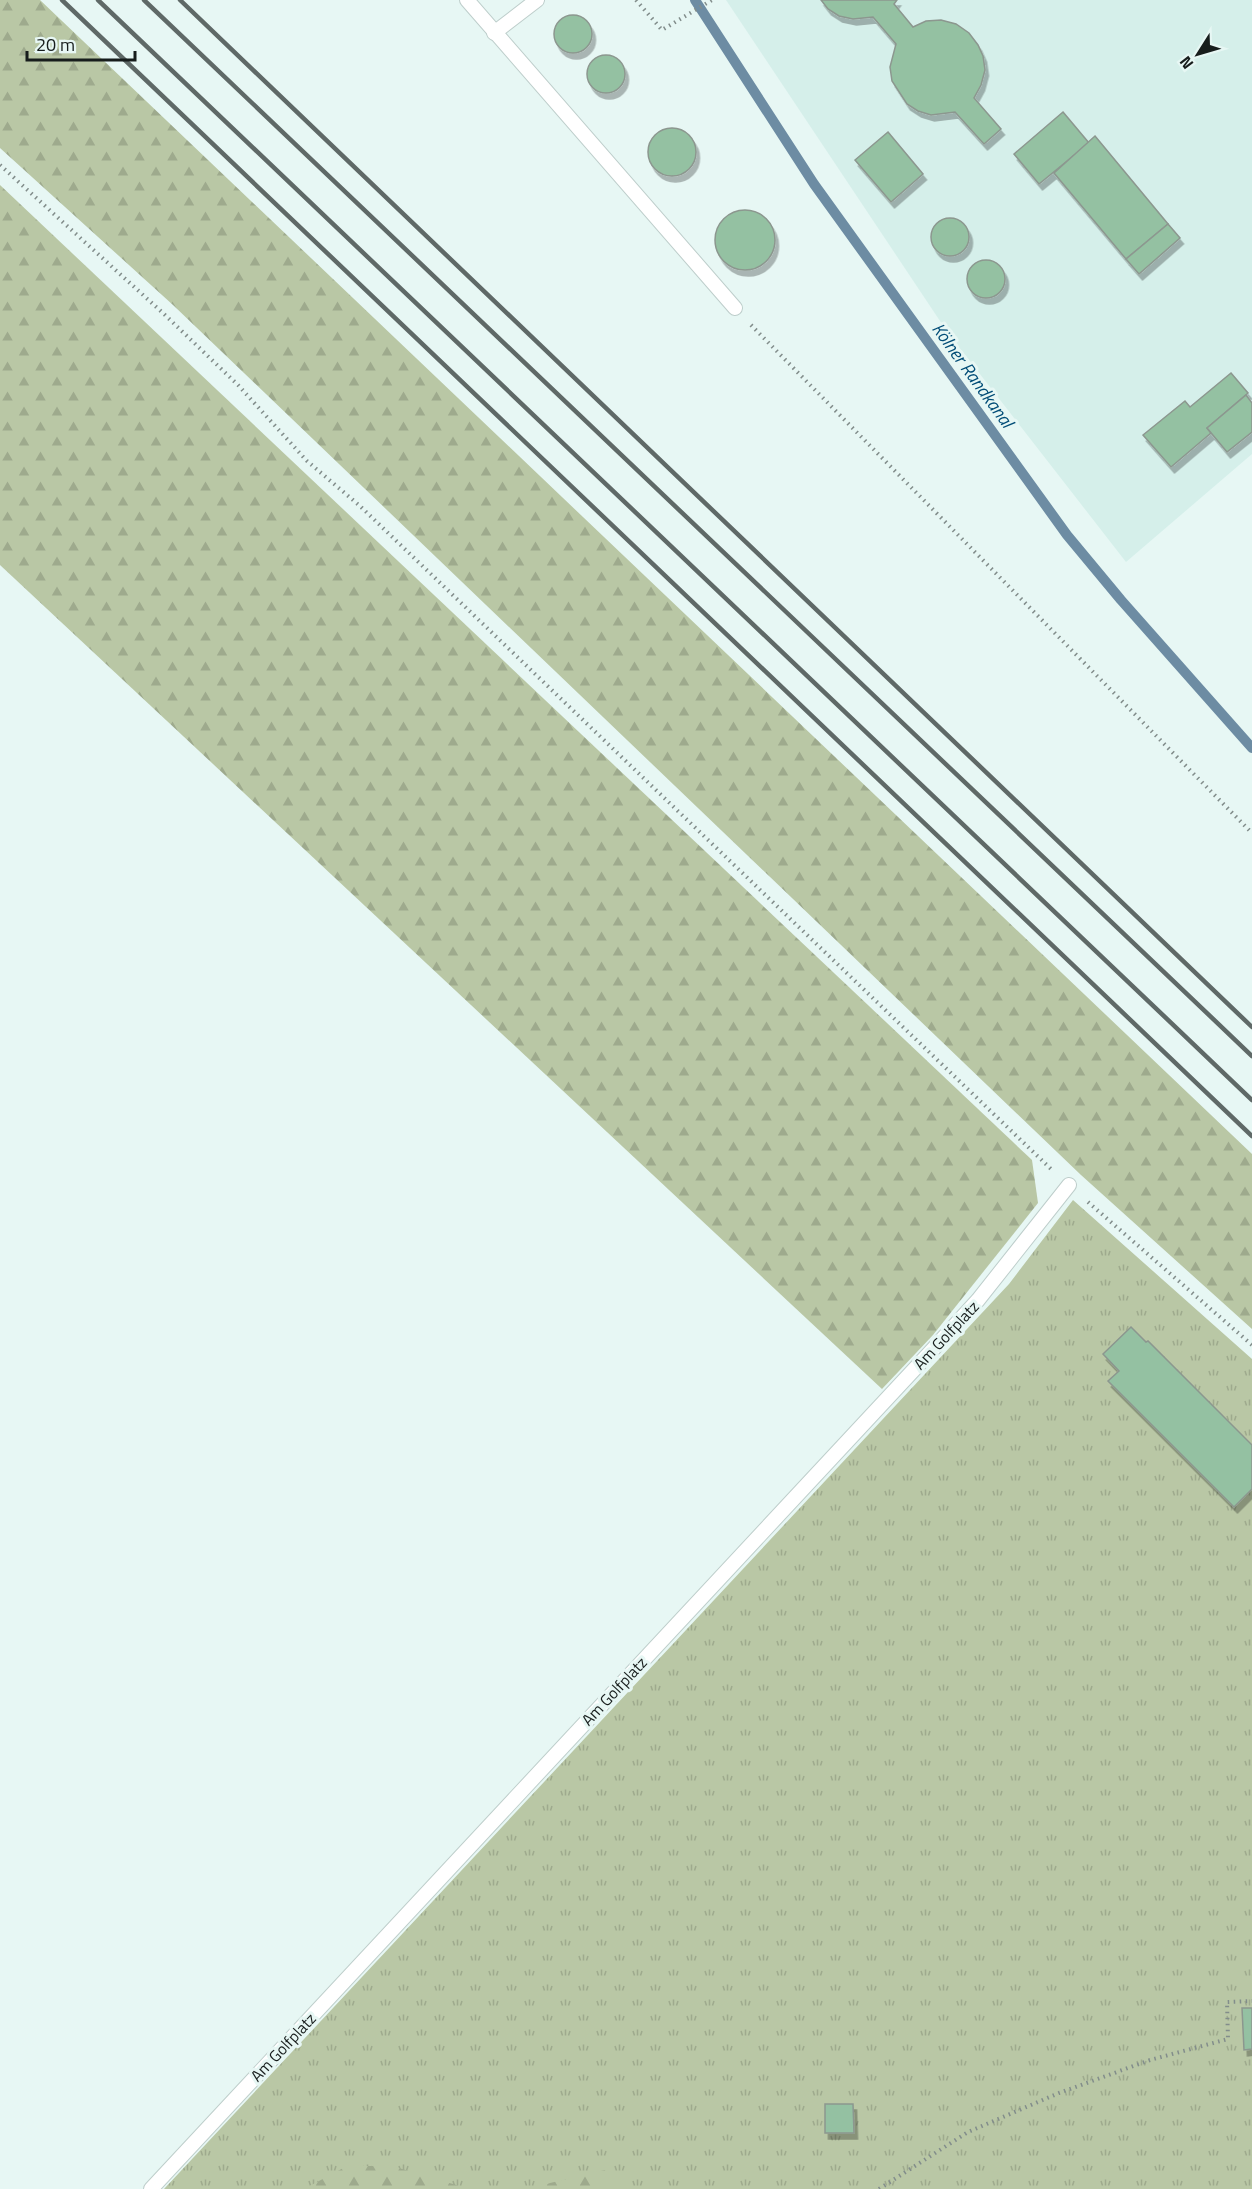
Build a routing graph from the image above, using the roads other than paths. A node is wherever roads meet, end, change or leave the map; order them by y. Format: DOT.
graph roads {
  1 [pos="467,0"];
  2 [pos="537,0"];
  3 [pos="494,33"];
  4 [pos="735,308"];
  5 [pos="1069,1185"];
  6 [pos="151,2189"];
  1 -- 3 [label="lane"];
  2 -- 3 [label="lane"];
  3 -- 4 [label="lane"];
  5 -- 6 [label="lane, Am Golfplatz"];
}
